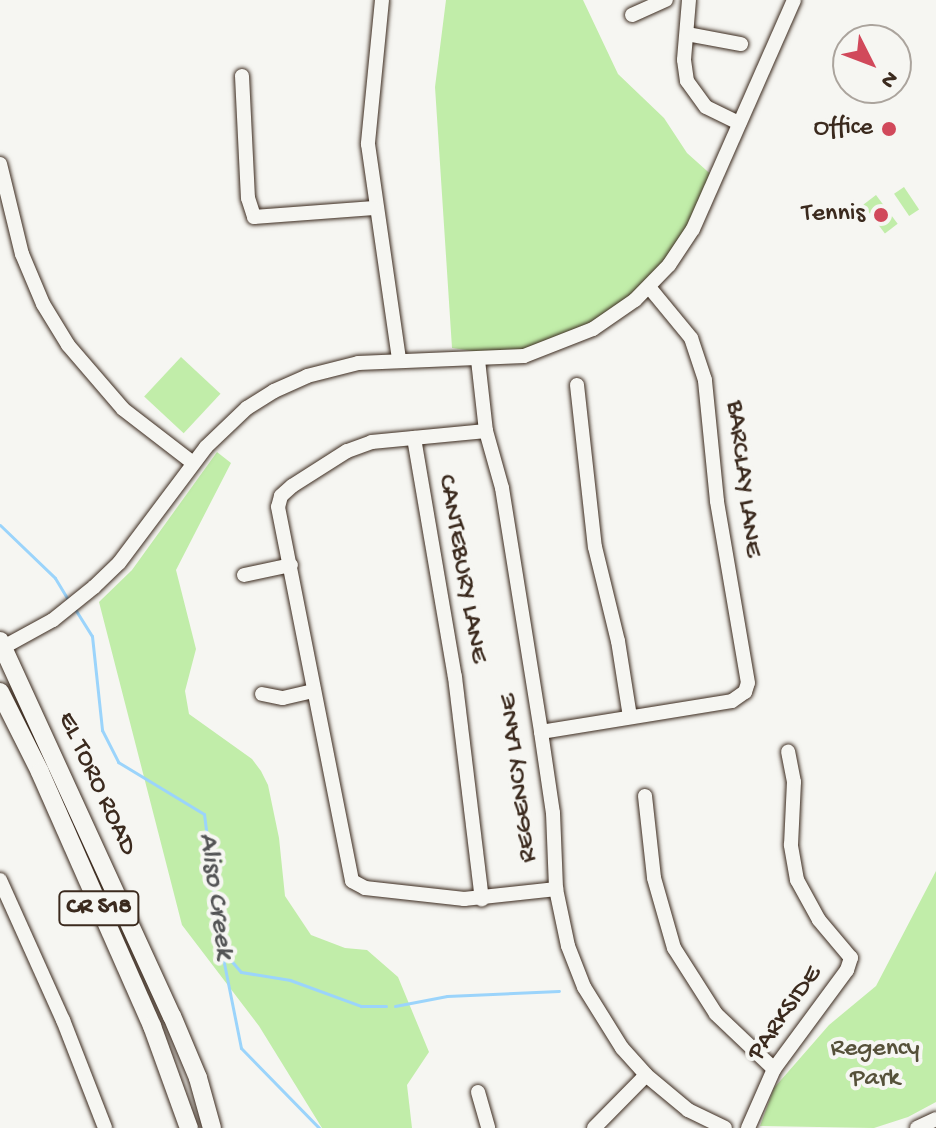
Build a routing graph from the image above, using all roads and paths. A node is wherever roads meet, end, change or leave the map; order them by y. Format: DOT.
graph roads {
  1 [pos="382,0"];
  2 [pos="666,0"];
  3 [pos="689,0"];
  4 [pos="794,0"];
  5 [pos="632,15"];
  6 [pos="687,34"];
  7 [pos="741,44"];
  8 [pos="242,76"];
  9 [pos="739,123"];
  10 [pos="0,164"];
  11 [pos="374,208"];
  12 [pos="649,287"];
  13 [pos="399,360"];
  14 [pos="478,360"];
  15 [pos="577,385"];
  16 [pos="486,431"];
  17 [pos="414,438"];
  18 [pos="193,463"];
  19 [pos="291,565"];
  20 [pos="244,575"];
  21 [pos="1,645"];
  22 [pos="314,691"];
  23 [pos="0,692"];
  24 [pos="262,694"];
  25 [pos="630,717"];
  26 [pos="541,732"];
  27 [pos="788,752"];
  28 [pos="645,796"];
  29 [pos="0,880"];
  30 [pos="556,889"];
  31 [pos="482,899"];
  32 [pos="774,1069"];
  33 [pos="646,1075"];
  34 [pos="478,1092"];
  35 [pos="936,1119"];
  36 [pos="105,1128"];
  37 [pos="189,1128"];
  38 [pos="212,1128"];
  39 [pos="488,1128"];
  40 [pos="594,1128"];
  41 [pos="725,1128"];
  42 [pos="748,1128"];
  43 [pos="917,1128"];
  1 -- 11 [label="street"];
  2 -- 5 [label="street"];
  3 -- 6 [label="street"];
  4 -- 9 [label="street"];
  6 -- 7 [label="street"];
  6 -- 9 [label="street"];
  8 -- 11 [label="street"];
  9 -- 12 [label="street"];
  10 -- 18 [label="street"];
  11 -- 13 [label="street"];
  12 -- 14 [label="street"];
  12 -- 25 [label="street, BARCLAY LANE"];
  13 -- 14 [label="street"];
  13 -- 18 [label="street"];
  14 -- 16 [label="street, REGENCY LANE"];
  15 -- 25 [label="street"];
  16 -- 17 [label="street"];
  16 -- 26 [label="street, REGENCY LANE"];
  17 -- 19 [label="street"];
  17 -- 31 [label="street, CANTEBURY LANE"];
  18 -- 21 [label="street"];
  19 -- 20 [label="street"];
  19 -- 22 [label="street"];
  21 -- 38 [label="main road, EL TORO ROAD"];
  22 -- 24 [label="street"];
  22 -- 31 [label="street"];
  23 -- 37 [label="main road, EL TORO ROAD / CR S18"];
  25 -- 26 [label="street"];
  26 -- 30 [label="street, REGENCY LANE"];
  27 -- 32 [label="street, PARKSIDE"];
  28 -- 32 [label="street"];
  29 -- 36 [label="street"];
  30 -- 31 [label="street"];
  30 -- 33 [label="street, REGENCY LANE"];
  32 -- 42 [label="street, PARKSIDE"];
  33 -- 40 [label="street"];
  33 -- 41 [label="street, REGENCY LANE"];
  34 -- 39 [label="street"];
  35 -- 43 [label="street"];
}
